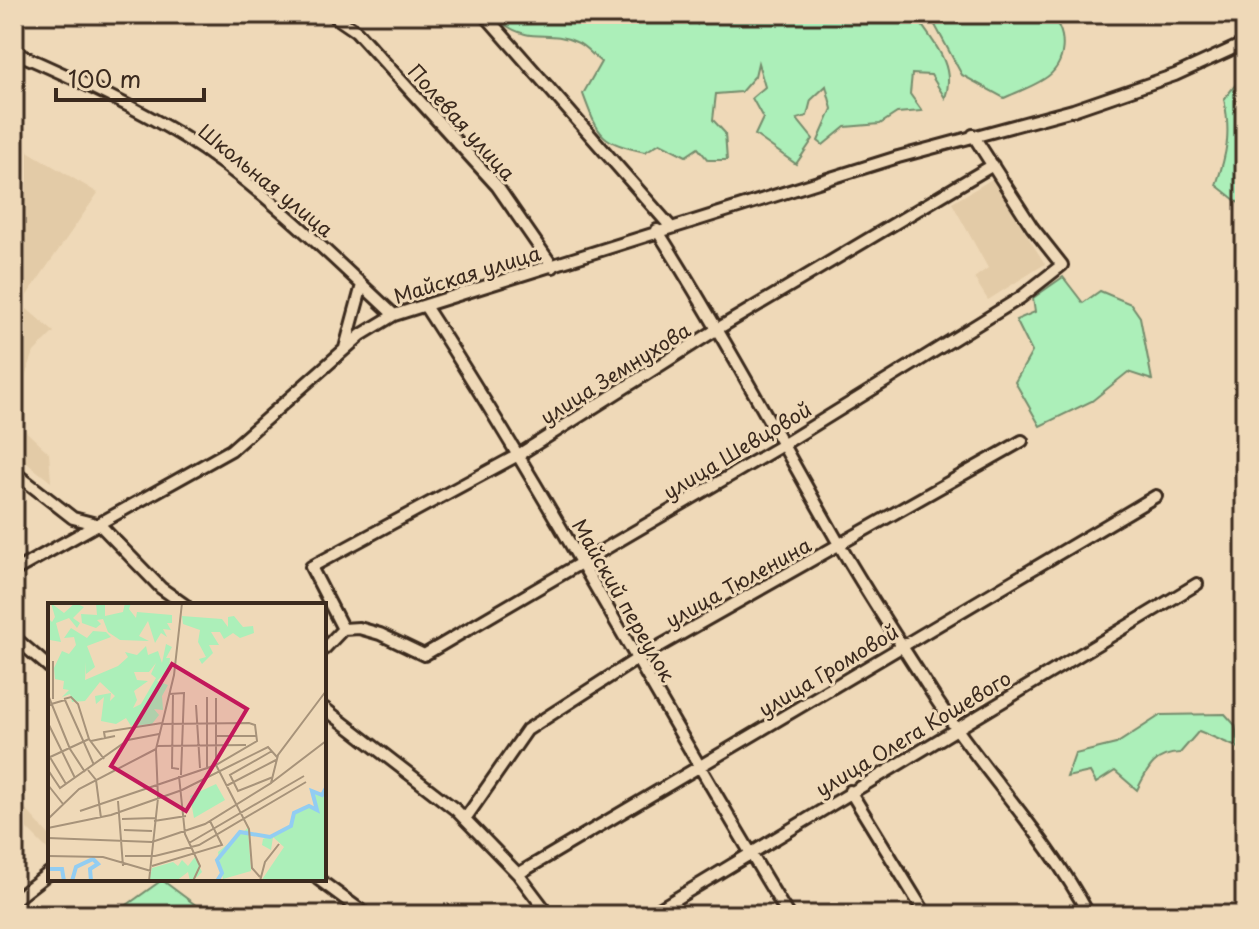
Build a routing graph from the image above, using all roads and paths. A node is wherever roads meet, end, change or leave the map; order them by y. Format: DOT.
graph roads {
  1 [pos="331,14"];
  2 [pos="484,14"];
  3 [pos="1245,43"];
  4 [pos="14,52"];
  5 [pos="973,135"];
  6 [pos="993,165"];
  7 [pos="670,226"];
  8 [pos="657,230"];
  9 [pos="553,267"];
  10 [pos="362,285"];
  11 [pos="425,306"];
  12 [pos="394,315"];
  13 [pos="719,328"];
  14 [pos="344,350"];
  15 [pos="1022,441"];
  16 [pos="784,444"];
  17 [pos="520,454"];
  18 [pos="14,472"];
  19 [pos="1156,496"];
  20 [pos="100,525"];
  21 [pos="840,546"];
  22 [pos="582,562"];
  23 [pos="14,571"];
  24 [pos="1197,584"];
  25 [pos="182,603"];
  26 [pos="343,629"];
  27 [pos="14,637"];
  28 [pos="903,646"];
  29 [pos="326,647"];
  30 [pos="637,659"];
  31 [pos="48,666"];
  32 [pos="326,710"];
  33 [pos="955,729"];
  34 [pos="699,768"];
  35 [pos="850,791"];
  36 [pos="465,819"];
  37 [pos="752,855"];
  38 [pos="48,874"];
  39 [pos="518,874"];
  40 [pos="321,881"];
  41 [pos="14,900"];
  42 [pos="367,915"];
  43 [pos="549,915"];
  44 [pos="649,915"];
  45 [pos="788,915"];
  46 [pos="926,915"];
  47 [pos="1089,915"];
  1 -- 9 [label="street, Полевая улица"];
  2 -- 7 [label="street"];
  3 -- 5 [label="street, Майская улица"];
  4 -- 10 [label="street, Школьная улица"];
  5 -- 6 [label="street"];
  5 -- 7 [label="street, Майская улица"];
  6 -- 13 [label="street, улица Земнухова"];
  6 -- 16 [label="street, улица Шевцовой"];
  7 -- 8 [label="street, Майская улица"];
  8 -- 9 [label="street, Майская улица"];
  8 -- 13 [label="street"];
  9 -- 11 [label="street, Майская улица"];
  10 -- 12 [label="street, Школьная улица"];
  10 -- 14 [label="street"];
  11 -- 12 [label="street, Майская улица"];
  11 -- 17 [label="street, Майский переулок"];
  12 -- 14 [label="street, Майская улица"];
  13 -- 16 [label="street"];
  13 -- 17 [label="street, улица Земнухова"];
  14 -- 20 [label="street, Майская улица"];
  15 -- 21 [label="street, улица Тюленина"];
  16 -- 21 [label="street"];
  16 -- 22 [label="street, улица Шевцовой"];
  17 -- 22 [label="street, Майский переулок"];
  17 -- 26 [label="street, улица Земнухова"];
  18 -- 20 [label="street"];
  19 -- 28 [label="street, улица Громовой"];
  20 -- 23 [label="street, Майская улица"];
  20 -- 25 [label="street"];
  21 -- 28 [label="street"];
  21 -- 30 [label="street, улица Тюленина"];
  22 -- 26 [label="street, улица Шевцовой"];
  22 -- 30 [label="street, Майский переулок"];
  24 -- 33 [label="street, улица Олега Кошевого"];
  26 -- 29 [label="street"];
  27 -- 31 [label="street"];
  28 -- 33 [label="street"];
  28 -- 34 [label="street, улица Громовой"];
  30 -- 34 [label="street, Майский переулок"];
  30 -- 36 [label="street, улица Тюленина"];
  32 -- 36 [label="street"];
  33 -- 35 [label="street, улица Олега Кошевого"];
  33 -- 47 [label="street"];
  34 -- 37 [label="street, Майский переулок"];
  34 -- 39 [label="street, улица Громовой"];
  35 -- 37 [label="street, улица Олега Кошевого"];
  35 -- 46 [label="street"];
  36 -- 39 [label="street"];
  37 -- 44 [label="street, улица Олега Кошевого"];
  37 -- 45 [label="street, Майский переулок"];
  38 -- 41 [label="street"];
  39 -- 43 [label="street"];
  40 -- 42 [label="street"];
}
